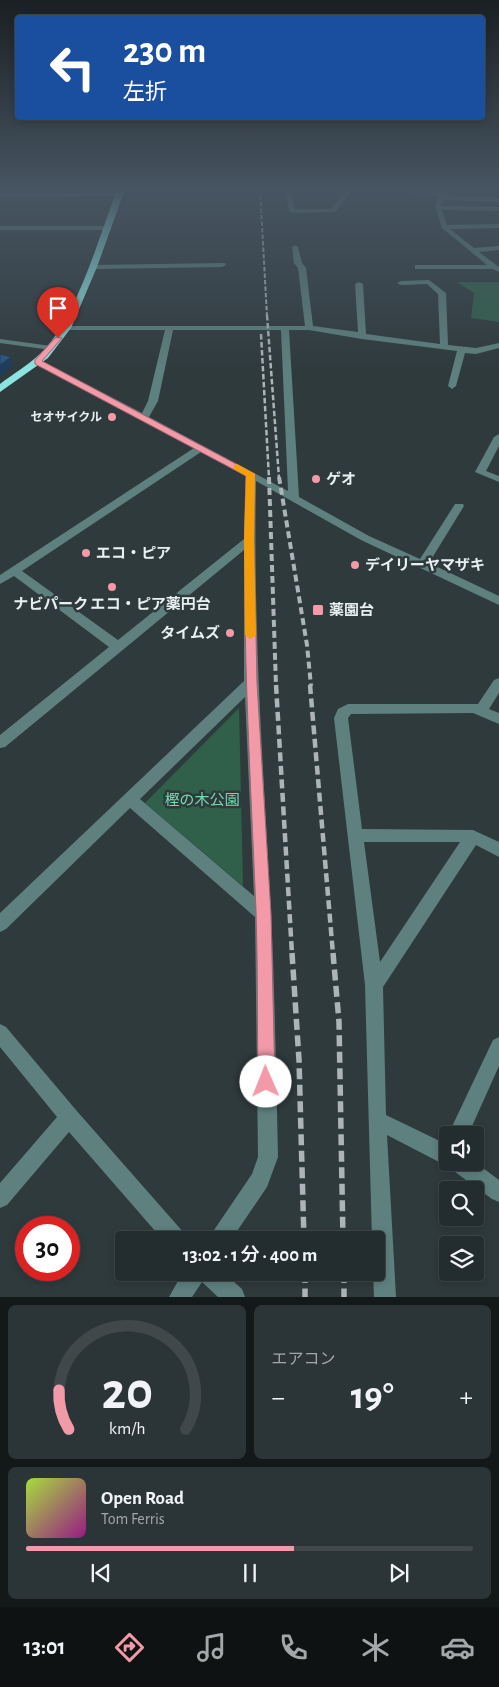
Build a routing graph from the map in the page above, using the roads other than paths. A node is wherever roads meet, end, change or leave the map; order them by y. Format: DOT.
graph roads {
  1 [pos="100,250"];
  2 [pos="295,250"];
  3 [pos="472,250"];
  4 [pos="478,250"];
  5 [pos="222,265"];
  6 [pos="93,267"];
  7 [pos="418,268"];
  8 [pos="497,268"];
  9 [pos="401,283"];
  10 [pos="359,284"];
  11 [pos="66,328"];
  12 [pos="285,328"];
  13 [pos="309,328"];
  14 [pos="169,329"];
  15 [pos="362,337"];
  16 [pos="0,341"];
  17 [pos="499,345"];
  18 [pos="444,347"];
  19 [pos="51,348"];
  20 [pos="462,349"];
  21 [pos="37,362"];
  22 [pos="452,386"];
  23 [pos="1,388"];
  24 [pos="144,417"];
  25 [pos="499,437"];
  26 [pos="200,448"];
  27 [pos="251,474"];
  28 [pos="499,479"];
  29 [pos="294,498"];
  30 [pos="459,506"];
  31 [pos="249,540"];
  32 [pos="422,565"];
  33 [pos="15,571"];
  34 [pos="0,580"];
  35 [pos="499,601"];
  36 [pos="118,647"];
  37 [pos="251,683"];
  38 [pos="499,683"];
  39 [pos="481,710"];
  40 [pos="499,719"];
  41 [pos="0,743"];
  42 [pos="130,799"];
  43 [pos="356,835"];
  44 [pos="473,836"];
  45 [pos="499,850"];
  46 [pos="264,914"];
  47 [pos="0,924"];
  48 [pos="374,985"];
  49 [pos="0,1033"];
  50 [pos="499,1046"];
  51 [pos="69,1117"];
  52 [pos="377,1120"];
  53 [pos="462,1126"];
  54 [pos="439,1151"];
  55 [pos="470,1171"];
  56 [pos="499,1192"];
  57 [pos="0,1198"];
  58 [pos="169,1231"];
  59 [pos="225,1231"];
  60 [pos="190,1281"];
  61 [pos="217,1281"];
  62 [pos="180,1297"];
  63 [pos="234,1297"];
  64 [pos="386,1297"];
  1 -- 6 [label="highway"];
  2 -- 13 [label="street"];
  3 -- 4 [label="street"];
  3 -- 8 [label="street"];
  5 -- 6 [label="street"];
  6 -- 11 [label="highway"];
  7 -- 8 [label="street"];
  9 -- 18 [label="street"];
  10 -- 15 [label="street"];
  11 -- 14 [label="street"];
  11 -- 19 [label="highway"];
  12 -- 13 [label="street"];
  12 -- 14 [label="street"];
  12 -- 29 [label="street"];
  13 -- 15 [label="street"];
  14 -- 24 [label="street"];
  15 -- 18 [label="street"];
  16 -- 19 [label="street"];
  17 -- 20 [label="street"];
  18 -- 20 [label="street"];
  19 -- 21 [label="highway"];
  20 -- 22 [label="street"];
  21 -- 23 [label="highway"];
  21 -- 24 [label="street"];
  24 -- 26 [label="street"];
  25 -- 28 [label="street"];
  26 -- 27 [label="street"];
  26 -- 33 [label="street"];
  27 -- 29 [label="street"];
  27 -- 31 [label="street"];
  29 -- 32 [label="street"];
  30 -- 32 [label="street"];
  31 -- 36 [label="street"];
  31 -- 37 [label="street"];
  32 -- 35 [label="street"];
  33 -- 34 [label="street"];
  33 -- 36 [label="street"];
  36 -- 41 [label="street"];
  37 -- 42 [label="street"];
  37 -- 46 [label="street"];
  38 -- 39 [label="street"];
  39 -- 40 [label="street"];
  39 -- 43 [label="street"];
  42 -- 46 [label="street"];
  42 -- 47 [label="street"];
  43 -- 44 [label="street"];
  43 -- 48 [label="street"];
  44 -- 45 [label="street"];
  44 -- 48 [label="street"];
  46 -- 59 [label="street"];
  48 -- 52 [label="street"];
  49 -- 51 [label="street"];
  50 -- 53 [label="street"];
  51 -- 57 [label="street"];
  51 -- 58 [label="street"];
  52 -- 54 [label="street"];
  52 -- 64 [label="street"];
  55 -- 56 [label="street"];
  60 -- 62 [label="street"];
  61 -- 63 [label="street"];
}
